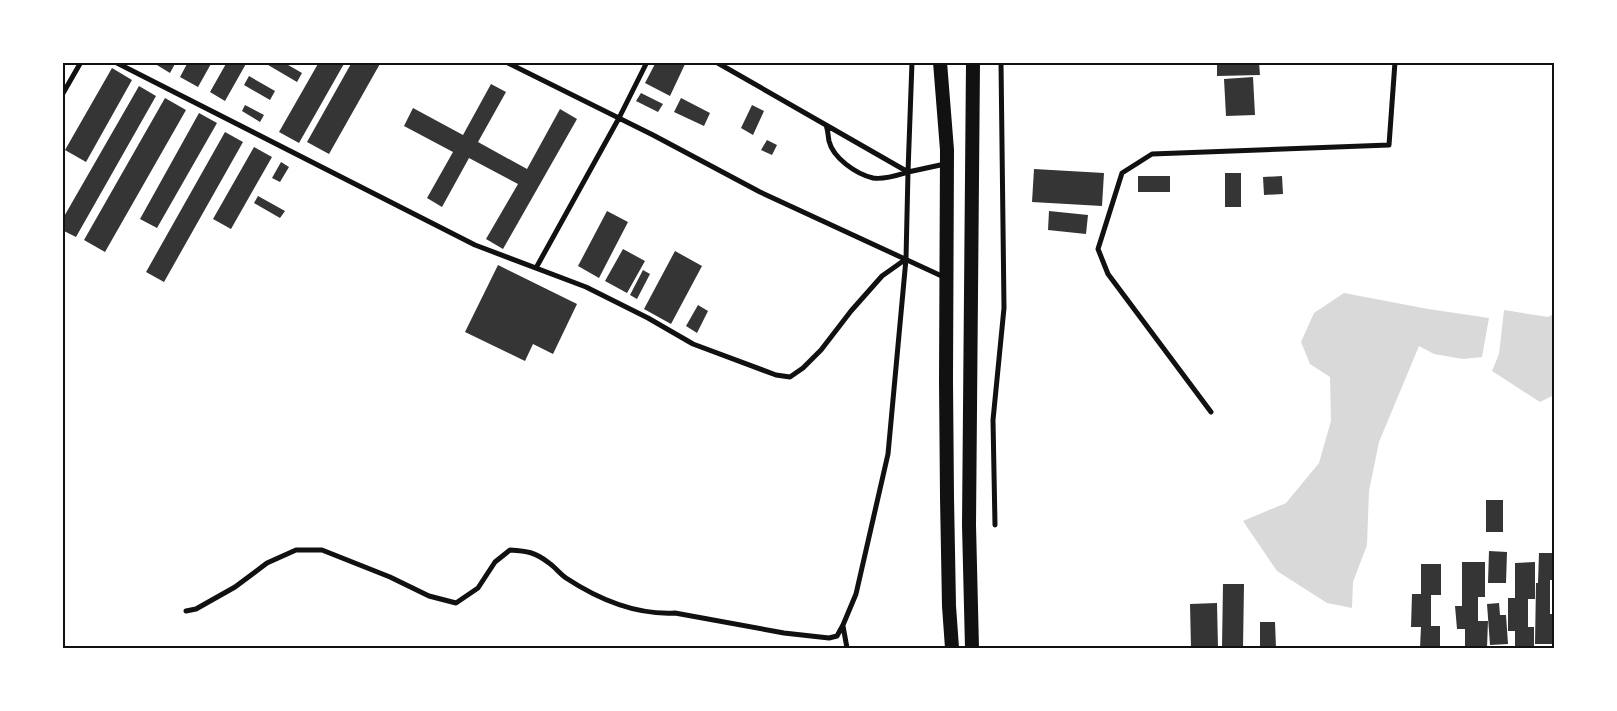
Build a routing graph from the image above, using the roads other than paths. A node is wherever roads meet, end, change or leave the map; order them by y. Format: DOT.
graph roads {
  1 [pos="81,62"];
  2 [pos="115,62"];
  3 [pos="506,62"];
  4 [pos="647,62"];
  5 [pos="716,62"];
  6 [pos="912,62"];
  7 [pos="940,62"];
  8 [pos="973,62"];
  9 [pos="1001,62"];
  10 [pos="1395,62"];
  11 [pos="62,95"];
  12 [pos="619,118"];
  13 [pos="826,125"];
  14 [pos="947,163"];
  15 [pos="908,172"];
  16 [pos="906,259"];
  17 [pos="536,268"];
  18 [pos="946,278"];
  19 [pos="1211,412"];
  20 [pos="995,525"];
  21 [pos="186,611"];
  22 [pos="843,626"];
  23 [pos="847,648"];
  24 [pos="952,648"];
  25 [pos="972,648"];
  1 -- 11 [label="street"];
  2 -- 17 [label="street"];
  3 -- 12 [label="street"];
  4 -- 12 [label="street"];
  5 -- 13 [label="street"];
  6 -- 15 [label="street"];
  7 -- 14 [label="highway"];
  8 -- 25 [label="highway"];
  9 -- 20 [label="street"];
  10 -- 19 [label="street"];
  12 -- 16 [label="street"];
  12 -- 17 [label="street"];
  13 -- 15 [label="street"];
  13 -- 15 [label="street"];
  14 -- 15 [label="street"];
  14 -- 18 [label="highway"];
  15 -- 16 [label="street"];
  16 -- 17 [label="street"];
  16 -- 18 [label="street"];
  16 -- 22 [label="street"];
  18 -- 24 [label="highway"];
  21 -- 22 [label="street"];
  22 -- 23 [label="street"];
}
